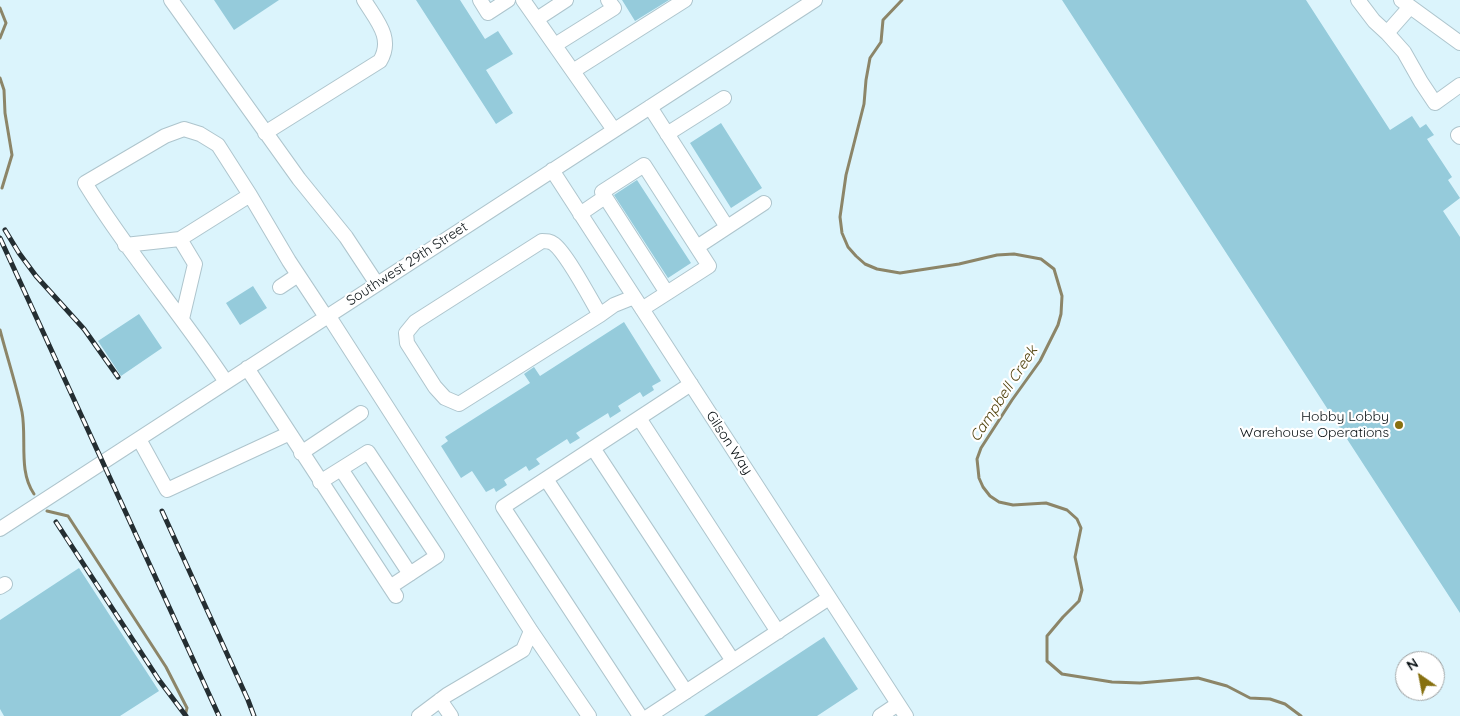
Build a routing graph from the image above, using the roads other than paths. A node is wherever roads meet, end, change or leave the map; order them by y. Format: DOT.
graph roads {
  1 [pos="171,0"];
  2 [pos="364,0"];
  3 [pos="480,0"];
  4 [pos="508,0"];
  5 [pos="523,0"];
  6 [pos="566,0"];
  7 [pos="608,0"];
  8 [pos="685,0"];
  9 [pos="815,0"];
  10 [pos="1358,0"];
  11 [pos="1405,3"];
  12 [pos="536,19"];
  13 [pos="1387,33"];
  14 [pos="1460,43"];
  15 [pos="555,45"];
  16 [pos="573,71"];
  17 [pos="1460,85"];
  18 [pos="724,98"];
  19 [pos="650,107"];
  20 [pos="614,130"];
  21 [pos="265,133"];
  22 [pos="667,134"];
  23 [pos="552,170"];
  24 [pos="250,195"];
  25 [pos="605,197"];
  26 [pos="764,203"];
  27 [pos="580,214"];
  28 [pos="727,227"];
  29 [pos="180,239"];
  30 [pos="126,245"];
  31 [pos="697,247"];
  32 [pos="298,275"];
  33 [pos="377,284"];
  34 [pos="280,287"];
  35 [pos="667,293"];
  36 [pos="638,303"];
  37 [pos="600,315"];
  38 [pos="327,316"];
  39 [pos="182,319"];
  40 [pos="246,368"];
  41 [pos="226,382"];
  42 [pos="691,384"];
  43 [pos="361,414"];
  44 [pos="639,418"];
  45 [pos="288,434"];
  46 [pos="139,439"];
  47 [pos="593,448"];
  48 [pos="301,453"];
  49 [pos="341,469"];
  50 [pos="546,479"];
  51 [pos="320,482"];
  52 [pos="0,529"];
  53 [pos="410,574"];
  54 [pos="829,598"];
  55 [pos="531,631"];
  56 [pos="778,632"];
  57 [pos="733,661"];
  58 [pos="686,692"];
  59 [pos="440,700"];
  60 [pos="902,710"];
  61 [pos="419,716"];
  62 [pos="451,716"];
  63 [pos="588,716"];
  64 [pos="640,716"];
  65 [pos="649,716"];
  66 [pos="880,716"];
  1 -- 21 [label="street"];
  2 -- 21 [label="street"];
  3 -- 4 [label="street"];
  5 -- 12 [label="street"];
  6 -- 12 [label="street"];
  7 -- 15 [label="street"];
  8 -- 16 [label="street"];
  9 -- 19 [label="street, Southwest 29th Street"];
  10 -- 13 [label="street"];
  11 -- 13 [label="street"];
  11 -- 14 [label="street"];
  12 -- 15 [label="street"];
  13 -- 17 [label="street"];
  15 -- 16 [label="street"];
  16 -- 20 [label="street"];
  18 -- 22 [label="street"];
  19 -- 20 [label="street, Southwest 29th Street"];
  19 -- 22 [label="street"];
  20 -- 23 [label="street, Southwest 29th Street"];
  21 -- 33 [label="street"];
  22 -- 28 [label="street"];
  23 -- 27 [label="street, Gilson Way"];
  23 -- 33 [label="street, Southwest 29th Street"];
  24 -- 29 [label="street"];
  24 -- 30 [label="street"];
  24 -- 32 [label="street"];
  25 -- 27 [label="street"];
  25 -- 31 [label="street"];
  25 -- 35 [label="street"];
  26 -- 28 [label="street"];
  27 -- 36 [label="street, Gilson Way"];
  28 -- 31 [label="street"];
  29 -- 30 [label="street"];
  29 -- 39 [label="street"];
  30 -- 39 [label="street"];
  31 -- 35 [label="street"];
  32 -- 34 [label="street"];
  32 -- 38 [label="street"];
  33 -- 38 [label="street, Southwest 29th Street"];
  35 -- 36 [label="street"];
  36 -- 37 [label="street"];
  36 -- 42 [label="street, Gilson Way"];
  37 -- 37 [label="street"];
  38 -- 40 [label="street, Southwest 29th Street"];
  38 -- 55 [label="street"];
  39 -- 41 [label="street"];
  40 -- 41 [label="street, Southwest 29th Street"];
  40 -- 45 [label="street"];
  41 -- 46 [label="street, Southwest 29th Street"];
  42 -- 44 [label="street"];
  42 -- 54 [label="street, Gilson Way"];
  43 -- 48 [label="street"];
  44 -- 47 [label="street"];
  44 -- 56 [label="street"];
  45 -- 46 [label="street"];
  45 -- 48 [label="street"];
  46 -- 52 [label="street, Southwest 29th Street"];
  47 -- 50 [label="street"];
  47 -- 57 [label="street"];
  48 -- 51 [label="street"];
  49 -- 51 [label="street"];
  49 -- 53 [label="street"];
  49 -- 53 [label="street"];
  50 -- 58 [label="street"];
  50 -- 64 [label="street"];
  51 -- 53 [label="street"];
  54 -- 56 [label="street"];
  54 -- 60 [label="street, Gilson Way"];
  55 -- 59 [label="street"];
  55 -- 63 [label="street"];
  56 -- 57 [label="street"];
  57 -- 58 [label="street"];
  58 -- 65 [label="street"];
  59 -- 61 [label="street"];
  59 -- 62 [label="street"];
  60 -- 66 [label="street"];
}
